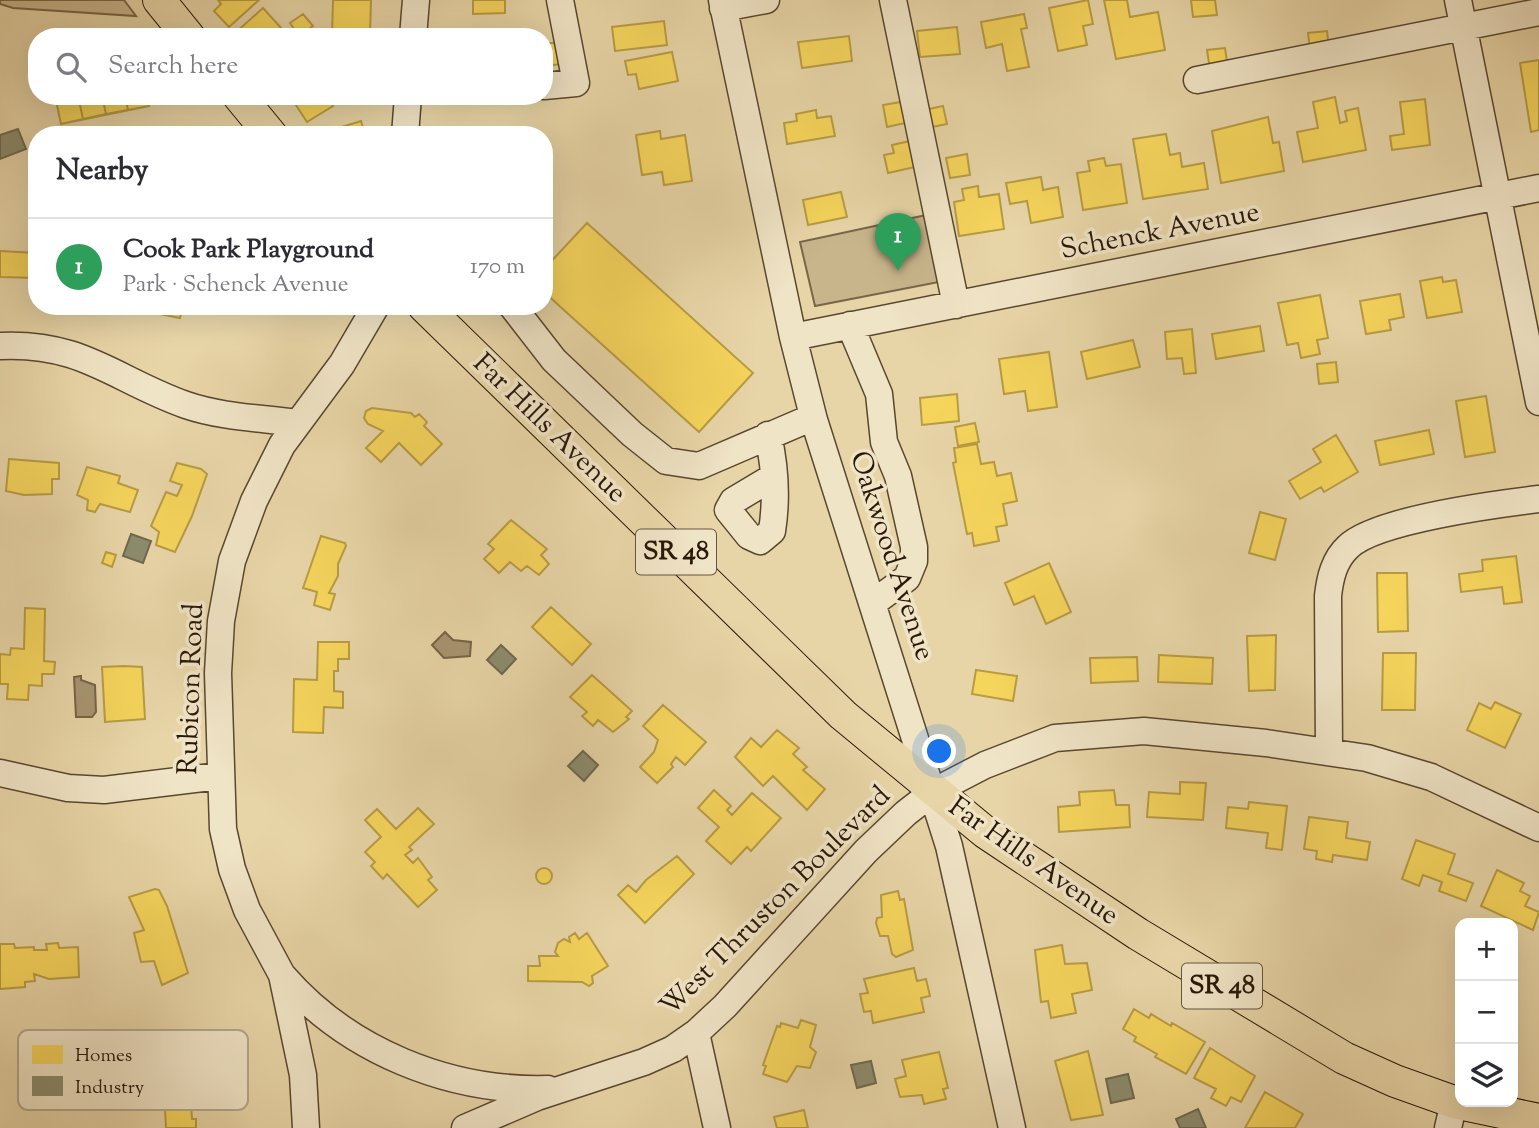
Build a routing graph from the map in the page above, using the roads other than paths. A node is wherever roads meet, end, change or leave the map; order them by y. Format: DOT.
graph roads {
  1 [pos="159,0"];
  2 [pos="416,0"];
  3 [pos="560,0"];
  4 [pos="766,0"];
  5 [pos="893,0"];
  6 [pos="1458,0"];
  7 [pos="723,4"];
  8 [pos="1539,12"];
  9 [pos="1464,27"];
  10 [pos="182,28"];
  11 [pos="414,28"];
  12 [pos="1197,80"];
  13 [pos="553,85"];
  14 [pos="246,105"];
  15 [pos="407,105"];
  16 [pos="264,126"];
  17 [pos="406,126"];
  18 [pos="1539,188"];
  19 [pos="1497,197"];
  20 [pos="957,306"];
  21 [pos="371,315"];
  22 [pos="433,315"];
  23 [pos="519,315"];
  24 [pos="850,325"];
  25 [pos="793,337"];
  26 [pos="0,346"];
  27 [pos="1539,401"];
  28 [pos="813,417"];
  29 [pos="297,423"];
  30 [pos="768,435"];
  31 [pos="773,477"];
  32 [pos="1539,499"];
  33 [pos="873,603"];
  34 [pos="1329,751"];
  35 [pos="0,773"];
  36 [pos="219,776"];
  37 [pos="933,792"];
  38 [pos="1539,828"];
  39 [pos="282,975"];
  40 [pos="696,1033"];
  41 [pos="559,1089"];
  42 [pos="1451,1115"];
  43 [pos="1539,1120"];
  44 [pos="306,1128"];
  45 [pos="465,1128"];
  46 [pos="717,1128"];
  47 [pos="1012,1128"];
  1 -- 10 [label="main road"];
  2 -- 11 [label="street"];
  3 -- 13 [label="street"];
  4 -- 7 [label="street"];
  5 -- 20 [label="street"];
  6 -- 9 [label="street"];
  7 -- 25 [label="street, Oakwood Avenue"];
  8 -- 9 [label="street"];
  9 -- 12 [label="street"];
  9 -- 19 [label="street"];
  14 -- 16 [label="main road"];
  15 -- 17 [label="street"];
  18 -- 19 [label="street, Schenck Avenue"];
  19 -- 20 [label="street, Schenck Avenue"];
  19 -- 27 [label="street"];
  20 -- 24 [label="street, Schenck Avenue"];
  21 -- 29 [label="street, Rubicon Road"];
  22 -- 37 [label="main road, Far Hills Avenue / SR 48"];
  23 -- 30 [label="street"];
  24 -- 25 [label="street, Schenck Avenue"];
  24 -- 33 [label="street"];
  25 -- 28 [label="street, Oakwood Avenue"];
  26 -- 29 [label="street"];
  28 -- 30 [label="street"];
  28 -- 33 [label="street, Oakwood Avenue"];
  29 -- 36 [label="street, Rubicon Road"];
  30 -- 31 [label="street"];
  32 -- 34 [label="street"];
  33 -- 37 [label="street, Oakwood Avenue"];
  34 -- 37 [label="street, West Thruston Boulevard"];
  34 -- 38 [label="street, West Thruston Boulevard"];
  35 -- 36 [label="street"];
  36 -- 39 [label="street, Rubicon Road"];
  37 -- 40 [label="street, West Thruston Boulevard"];
  37 -- 42 [label="main road, Far Hills Avenue / SR 48"];
  37 -- 47 [label="street, Oakwood Avenue"];
  39 -- 41 [label="street, Rubicon Road"];
  39 -- 44 [label="street, Rubicon Road"];
  40 -- 41 [label="street, West Thruston Boulevard"];
  40 -- 46 [label="street"];
  41 -- 45 [label="street, West Thruston Boulevard"];
  42 -- 43 [label="main road, Far Hills Avenue / SR 48"];
}
